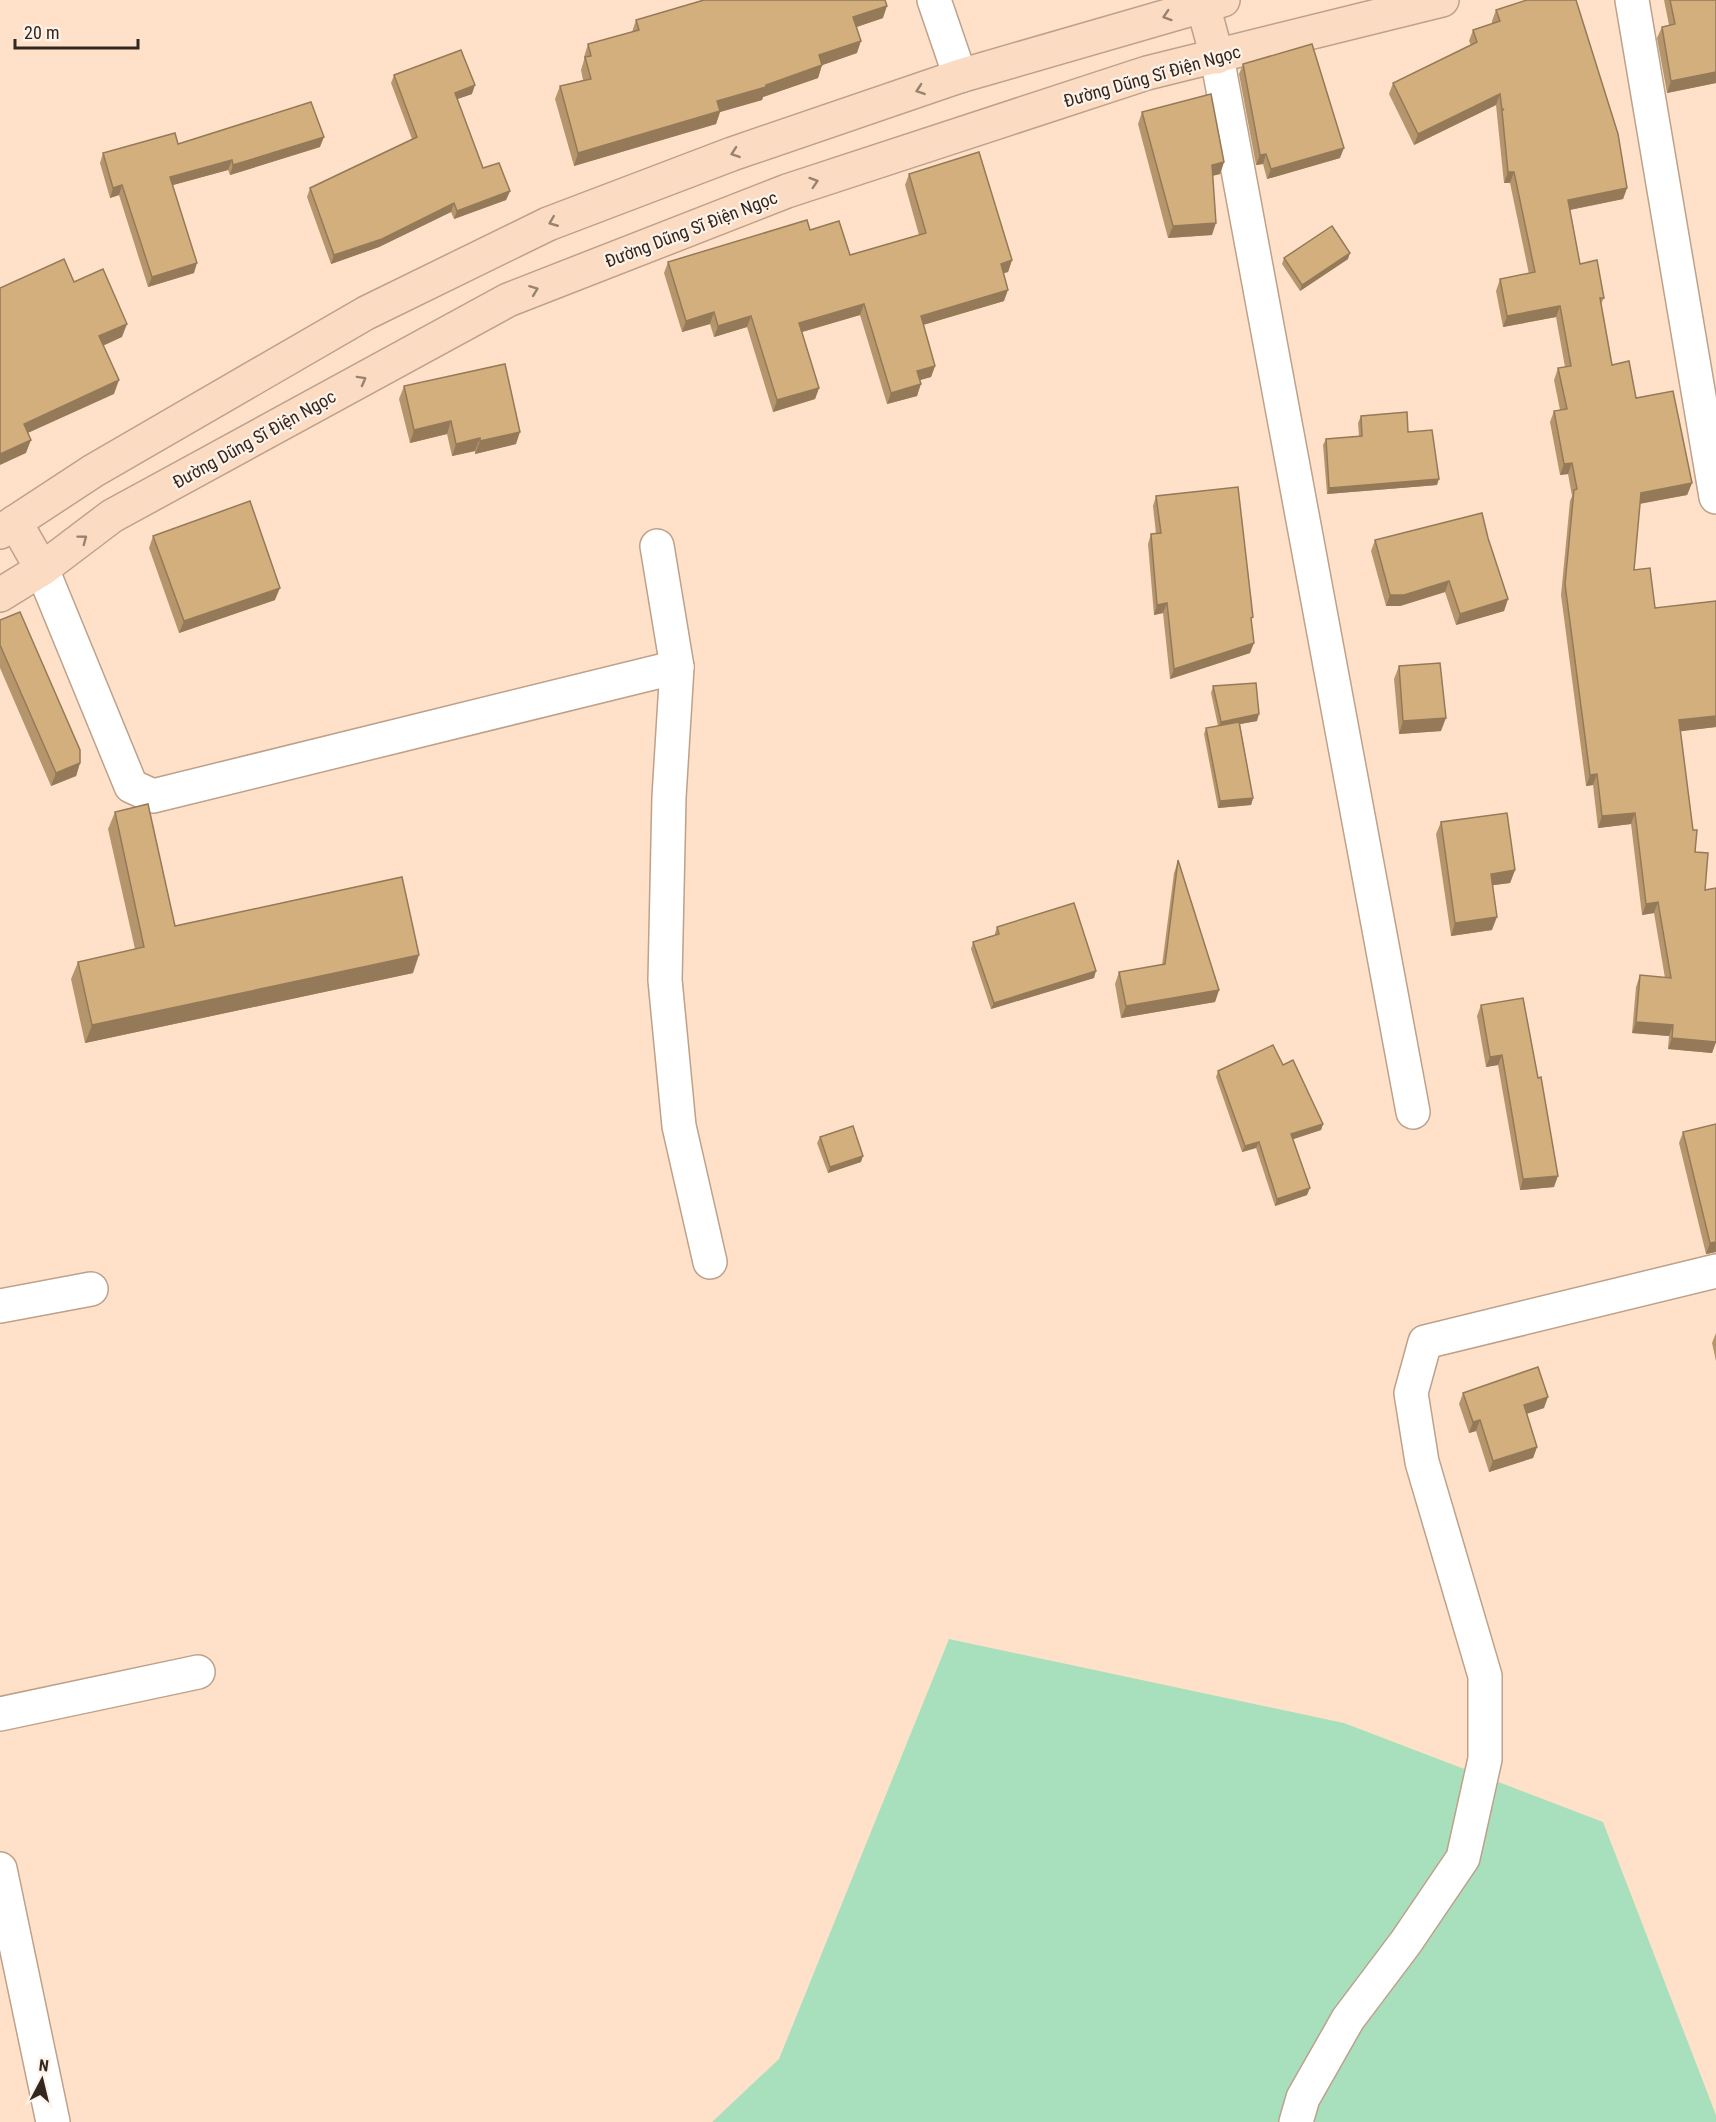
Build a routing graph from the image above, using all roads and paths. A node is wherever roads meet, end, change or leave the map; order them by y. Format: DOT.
graph roads {
  1 [pos="934,0"];
  2 [pos="1442,0"];
  3 [pos="1632,0"];
  4 [pos="1213,2"];
  5 [pos="1217,57"];
  6 [pos="960,76"];
  7 [pos="1716,497"];
  8 [pos="8,527"];
  9 [pos="657,546"];
  10 [pos="42,569"];
  11 [pos="0,595"];
  12 [pos="677,667"];
  13 [pos="1413,1112"];
  14 [pos="710,1262"];
  15 [pos="1716,1271"];
  16 [pos="91,1289"];
  17 [pos="0,1306"];
  18 [pos="198,1672"];
  19 [pos="0,1714"];
  20 [pos="0,1869"];
  21 [pos="53,2122"];
  22 [pos="1296,2122"];
  1 -- 6 [label="street"];
  2 -- 5 [label="main road, Đường Dũng Sĩ Điện Ngọc"];
  3 -- 7 [label="street"];
  4 -- 5 [label="main road"];
  4 -- 6 [label="main road, one-way"];
  10 -- 5 [label="main road, Đường Dũng Sĩ Điện Ngọc, one-way"];
  5 -- 13 [label="street"];
  6 -- 8 [label="main road, one-way"];
  8 -- 10 [label="main road"];
  9 -- 12 [label="street"];
  10 -- 11 [label="main road, Đường Dũng Sĩ Điện Ngọc"];
  10 -- 12 [label="street"];
  12 -- 14 [label="street"];
  15 -- 22 [label="street"];
  16 -- 17 [label="street"];
  18 -- 19 [label="street"];
  20 -- 21 [label="street"];
}
